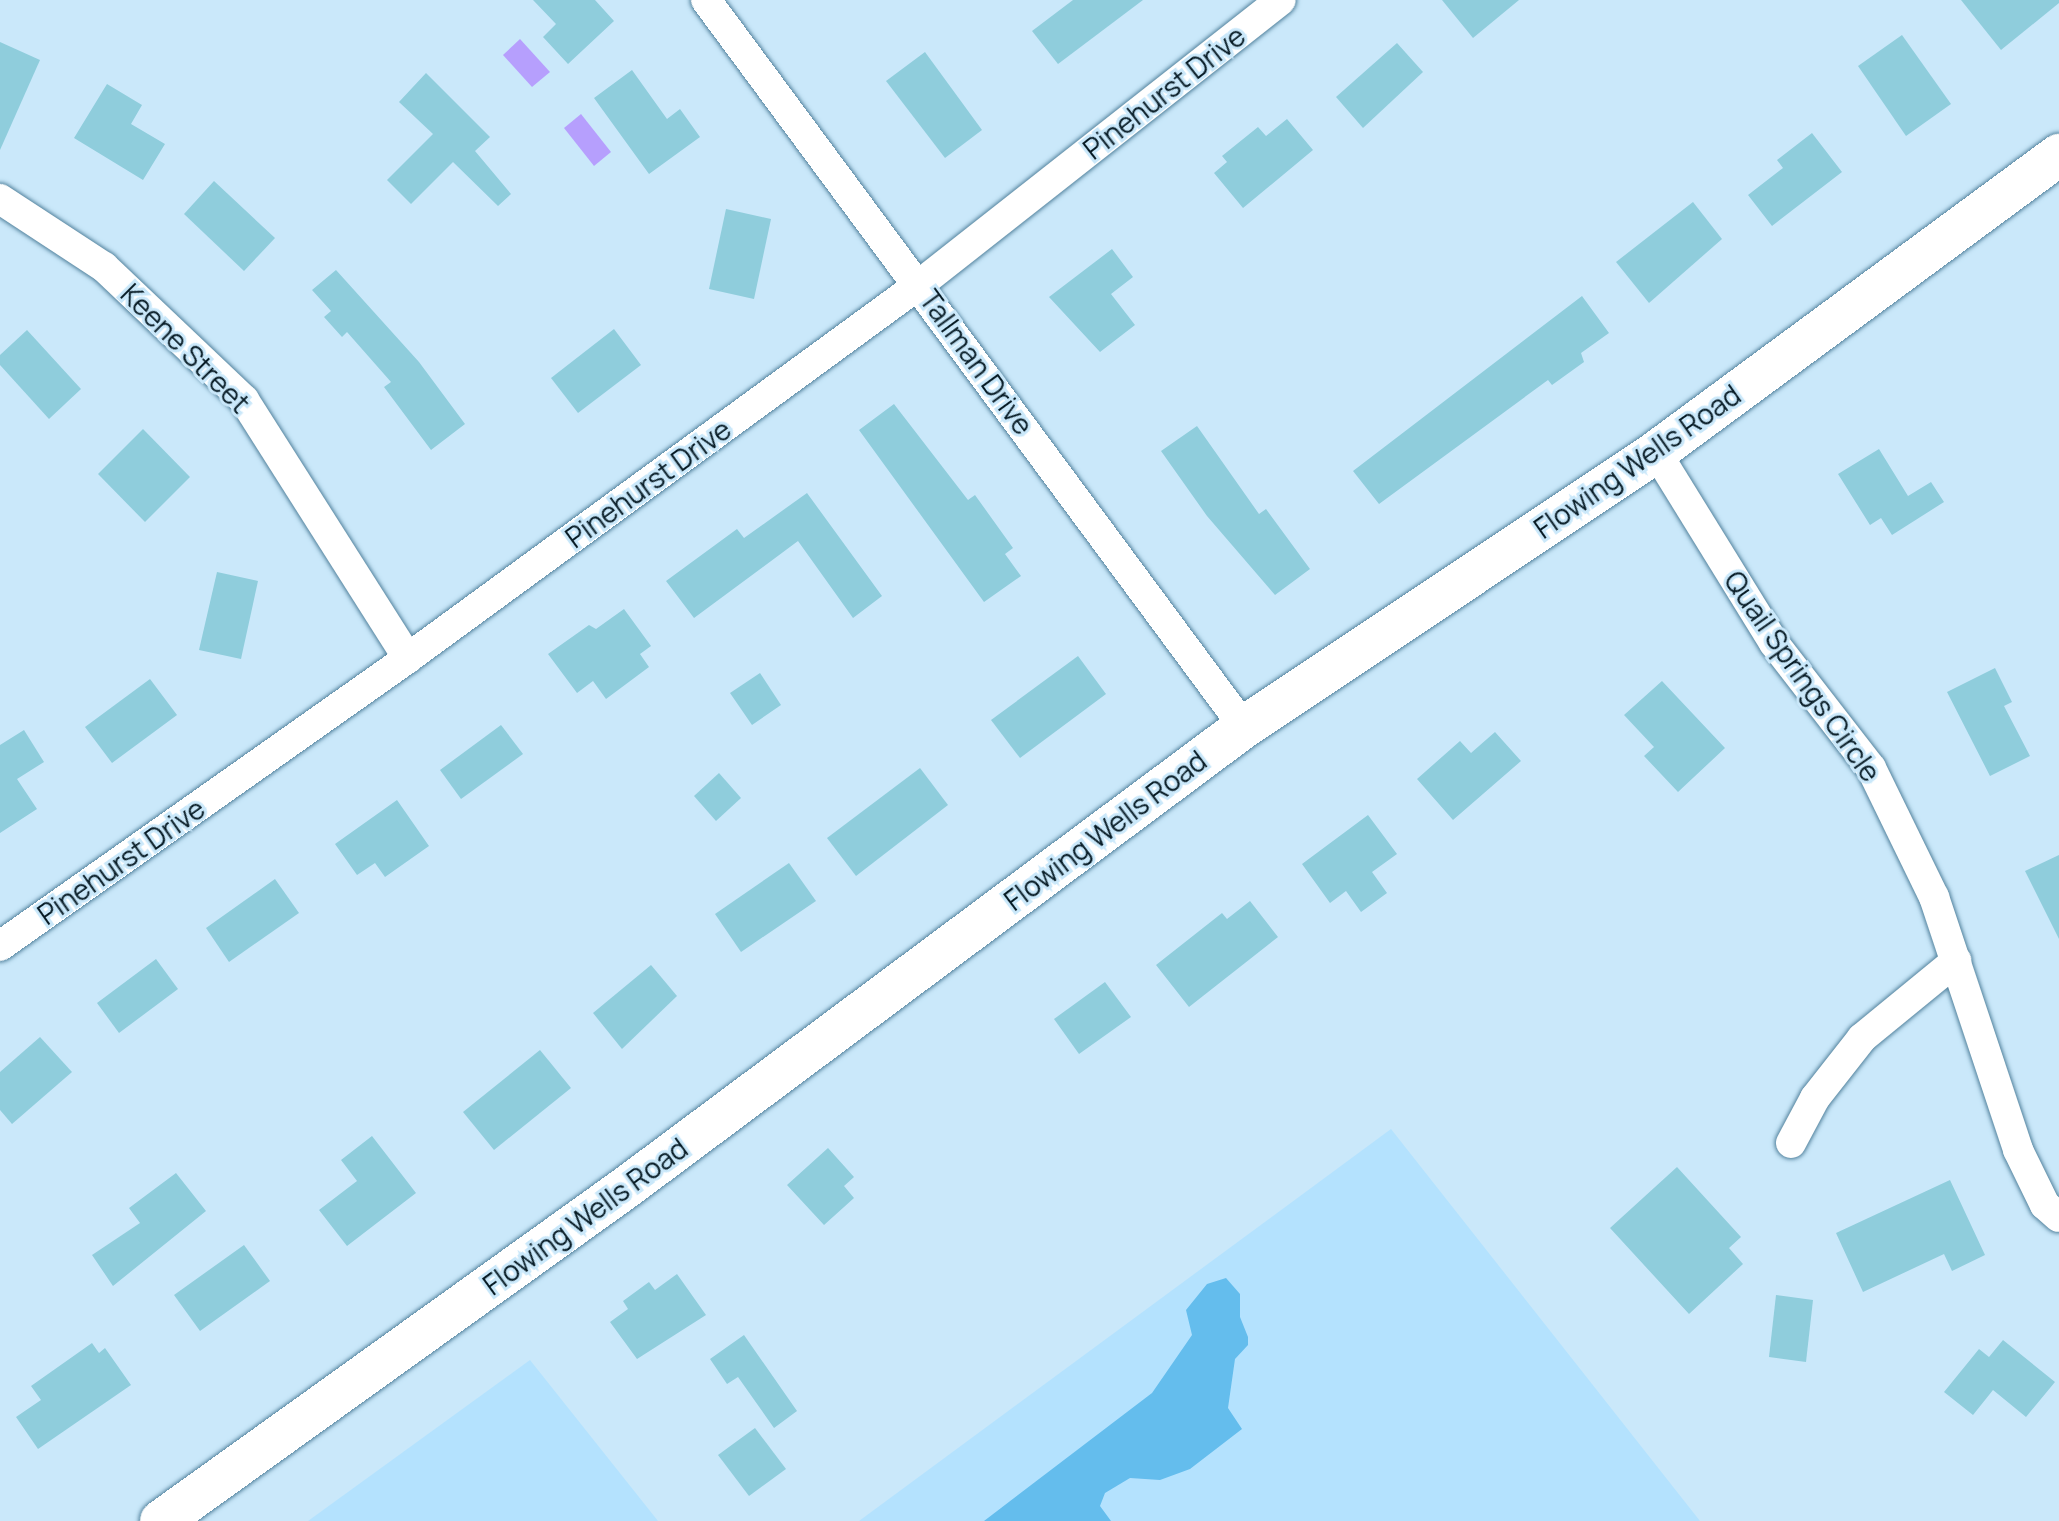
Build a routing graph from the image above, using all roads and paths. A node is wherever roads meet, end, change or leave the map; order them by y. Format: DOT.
graph roads {
  1 [pos="706,0"];
  2 [pos="1281,0"];
  3 [pos="2059,155"];
  4 [pos="0,199"];
  5 [pos="920,284"];
  6 [pos="1656,452"];
  7 [pos="408,658"];
  8 [pos="1244,727"];
  9 [pos="0,946"];
  10 [pos="1956,961"];
  11 [pos="1791,1143"];
  12 [pos="2059,1217"];
  13 [pos="161,1521"];
  1 -- 5 [label="street, Tallman Drive"];
  2 -- 5 [label="street, Pinehurst Drive"];
  3 -- 6 [label="main road, Flowing Wells Road"];
  4 -- 7 [label="street, Keene Street"];
  5 -- 7 [label="street, Pinehurst Drive"];
  5 -- 8 [label="street, Tallman Drive"];
  6 -- 8 [label="main road, Flowing Wells Road"];
  6 -- 10 [label="street, Quail Springs Circle"];
  7 -- 9 [label="street, Pinehurst Drive"];
  8 -- 13 [label="main road, Flowing Wells Road"];
  10 -- 11 [label="street"];
  10 -- 12 [label="street, Quail Springs Circle"];
}
